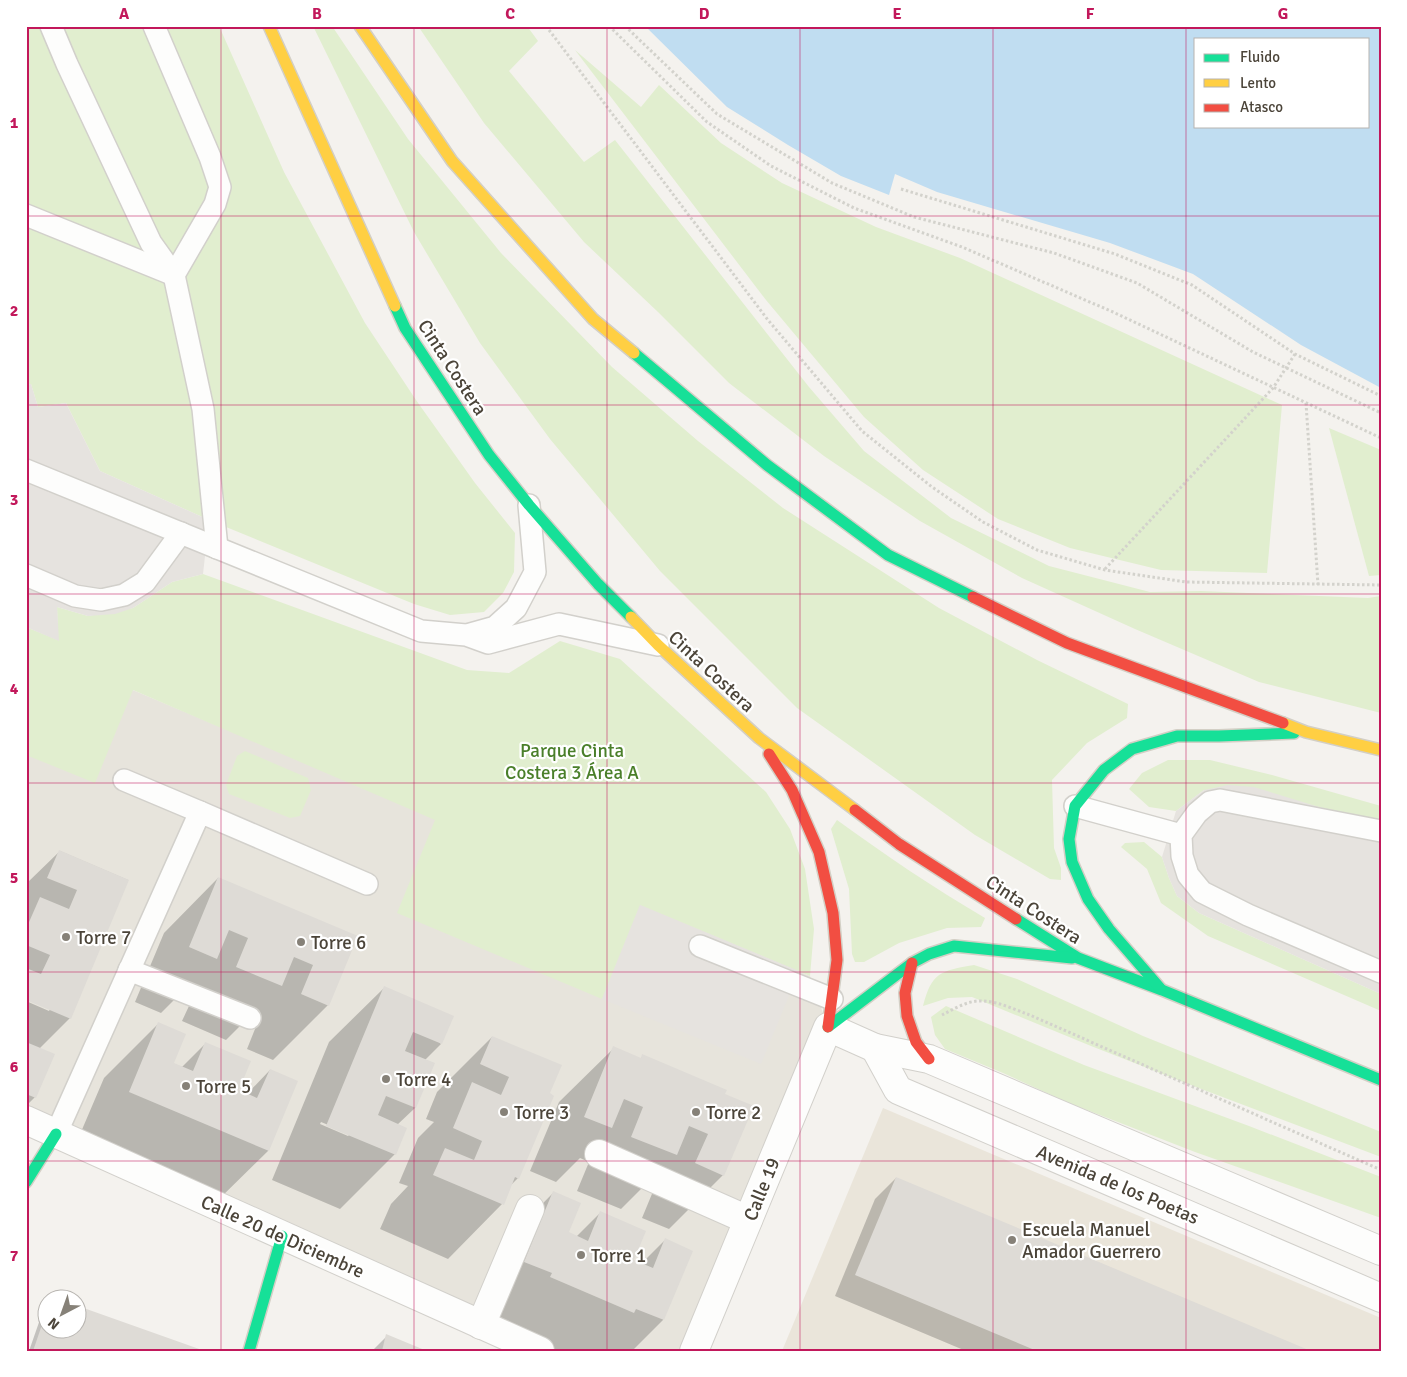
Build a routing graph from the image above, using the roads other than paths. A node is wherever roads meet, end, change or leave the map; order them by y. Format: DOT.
graph roads {
  1 [pos="51,26"];
  2 [pos="154,26"];
  3 [pos="269,26"];
  4 [pos="360,26"];
  5 [pos="26,215"];
  6 [pos="174,276"];
  7 [pos="26,470"];
  8 [pos="529,505"];
  9 [pos="181,533"];
  10 [pos="217,548"];
  11 [pos="26,575"];
  12 [pos="466,635"];
  13 [pos="658,645"];
  14 [pos="1306,732"];
  15 [pos="759,738"];
  16 [pos="1381,750"];
  17 [pos="124,780"];
  18 [pos="1074,806"];
  19 [pos="200,812"];
  20 [pos="1381,831"];
  21 [pos="1181,835"];
  22 [pos="367,884"];
  23 [pos="700,946"];
  24 [pos="1078,958"];
  25 [pos="912,963"];
  26 [pos="130,970"];
  27 [pos="1381,972"];
  28 [pos="1162,990"];
  29 [pos="832,999"];
  30 [pos="250,1018"];
  31 [pos="828,1027"];
  32 [pos="875,1048"];
  33 [pos="929,1059"];
  34 [pos="1381,1080"];
  35 [pos="26,1120"];
  36 [pos="56,1134"];
  37 [pos="599,1154"];
  38 [pos="26,1182"];
  39 [pos="530,1210"];
  40 [pos="748,1220"];
  41 [pos="282,1236"];
  42 [pos="1381,1251"];
  43 [pos="1381,1298"];
  44 [pos="481,1325"];
  45 [pos="249,1351"];
  46 [pos="540,1351"];
  47 [pos="694,1351"];
  1 -- 6 [label="lane"];
  2 -- 6 [label="lane"];
  3 -- 8 [label="main road, Cinta Costera"];
  4 -- 14 [label="main road"];
  5 -- 6 [label="lane"];
  6 -- 10 [label="lane"];
  7 -- 9 [label="lane"];
  8 -- 12 [label="lane"];
  8 -- 13 [label="main road, Cinta Costera"];
  9 -- 10 [label="lane"];
  9 -- 11 [label="lane"];
  10 -- 12 [label="lane"];
  12 -- 13 [label="lane"];
  13 -- 15 [label="main road, Cinta Costera"];
  14 -- 16 [label="main road"];
  14 -- 18 [label="main road"];
  15 -- 24 [label="main road, Cinta Costera"];
  15 -- 29 [label="main road"];
  17 -- 19 [label="lane"];
  18 -- 21 [label="lane"];
  18 -- 28 [label="main road"];
  19 -- 22 [label="lane"];
  19 -- 26 [label="lane"];
  20 -- 21 [label="lane"];
  21 -- 27 [label="lane"];
  23 -- 29 [label="lane"];
  24 -- 25 [label="main road"];
  24 -- 28 [label="main road, Cinta Costera"];
  25 -- 31 [label="main road"];
  25 -- 33 [label="main road"];
  26 -- 30 [label="lane"];
  26 -- 36 [label="lane"];
  28 -- 34 [label="main road, Cinta Costera"];
  29 -- 31 [label="main road"];
  31 -- 32 [label="street"];
  31 -- 40 [label="street, Calle 19"];
  32 -- 33 [label="street"];
  32 -- 43 [label="street, Avenida de los Poetas"];
  33 -- 42 [label="street"];
  35 -- 36 [label="street, Calle 20 de Diciembre"];
  36 -- 38 [label="main road"];
  36 -- 41 [label="street, Calle 20 de Diciembre"];
  37 -- 40 [label="street"];
  39 -- 44 [label="street"];
  40 -- 47 [label="street, Calle 19"];
  41 -- 44 [label="street, Calle 20 de Diciembre"];
  41 -- 45 [label="main road"];
  44 -- 46 [label="street, Calle 20 de Diciembre"];
}
